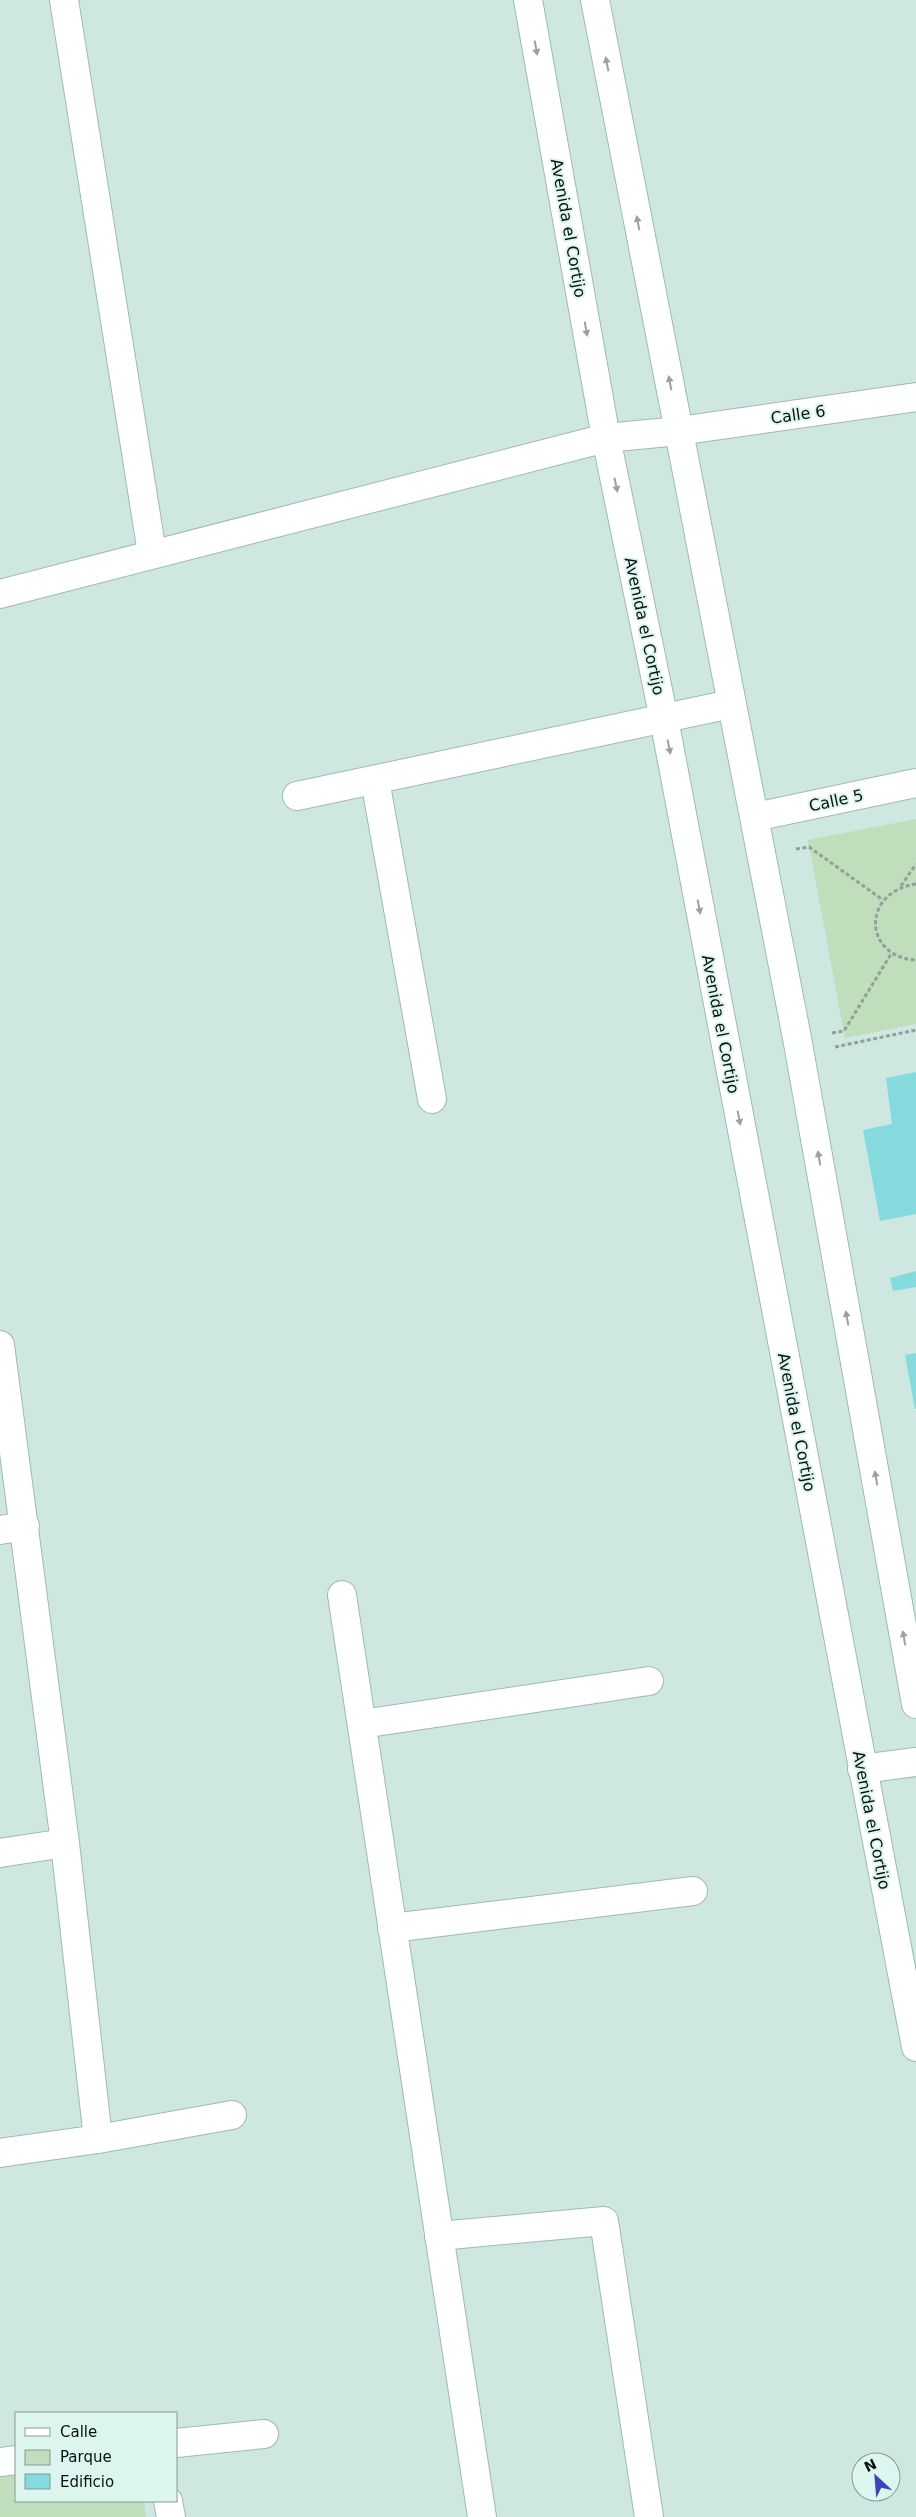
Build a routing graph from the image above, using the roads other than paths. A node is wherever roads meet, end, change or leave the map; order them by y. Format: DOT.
graph roads {
  1 [pos="64,0"];
  2 [pos="528,0"];
  3 [pos="595,0"];
  4 [pos="916,397"];
  5 [pos="679,431"];
  6 [pos="606,438"];
  7 [pos="152,553"];
  8 [pos="0,594"];
  9 [pos="731,704"];
  10 [pos="664,719"];
  11 [pos="375,780"];
  12 [pos="916,783"];
  13 [pos="296,796"];
  14 [pos="755,817"];
  15 [pos="432,1099"];
  16 [pos="0,1345"];
  17 [pos="12,1528"];
  18 [pos="342,1595"];
  19 [pos="649,1681"];
  20 [pos="916,1704"];
  21 [pos="362,1724"];
  22 [pos="916,1762"];
  23 [pos="862,1769"];
  24 [pos="65,1843"];
  25 [pos="0,1853"];
  26 [pos="693,1891"];
  27 [pos="392,1928"];
  28 [pos="916,2047"];
  29 [pos="232,2115"];
  30 [pos="98,2139"];
  31 [pos="0,2153"];
  32 [pos="439,2236"];
  33 [pos="264,2434"];
  34 [pos="178,2443"];
  35 [pos="15,2460"];
  36 [pos="0,2462"];
  37 [pos="168,2502"];
  38 [pos="170,2517"];
  39 [pos="482,2517"];
  40 [pos="649,2517"];
  1 -- 7 [label="street"];
  2 -- 6 [label="street, Avenida el Cortijo, one-way"];
  5 -- 3 [label="street, one-way"];
  4 -- 5 [label="street, Calle 6"];
  5 -- 6 [label="street, Calle 6"];
  5 -- 9 [label="street"];
  6 -- 7 [label="street, Calle 6"];
  6 -- 10 [label="street, Avenida el Cortijo, one-way"];
  7 -- 8 [label="street, Calle 6"];
  9 -- 10 [label="street"];
  9 -- 14 [label="street"];
  10 -- 11 [label="street"];
  10 -- 23 [label="street, Avenida el Cortijo, one-way"];
  11 -- 13 [label="street"];
  11 -- 15 [label="street"];
  12 -- 14 [label="street, Calle 5"];
  20 -- 14 [label="street, one-way"];
  16 -- 17 [label="street"];
  17 -- 24 [label="street"];
  18 -- 21 [label="street"];
  19 -- 21 [label="street"];
  21 -- 27 [label="street"];
  22 -- 23 [label="street"];
  23 -- 28 [label="street, Avenida el Cortijo"];
  24 -- 25 [label="street"];
  24 -- 30 [label="street"];
  26 -- 27 [label="street"];
  27 -- 32 [label="street"];
  29 -- 30 [label="street"];
  30 -- 31 [label="street"];
  32 -- 39 [label="street"];
  32 -- 40 [label="street"];
  33 -- 34 [label="street"];
  35 -- 36 [label="street"];
  37 -- 38 [label="street"];
}
